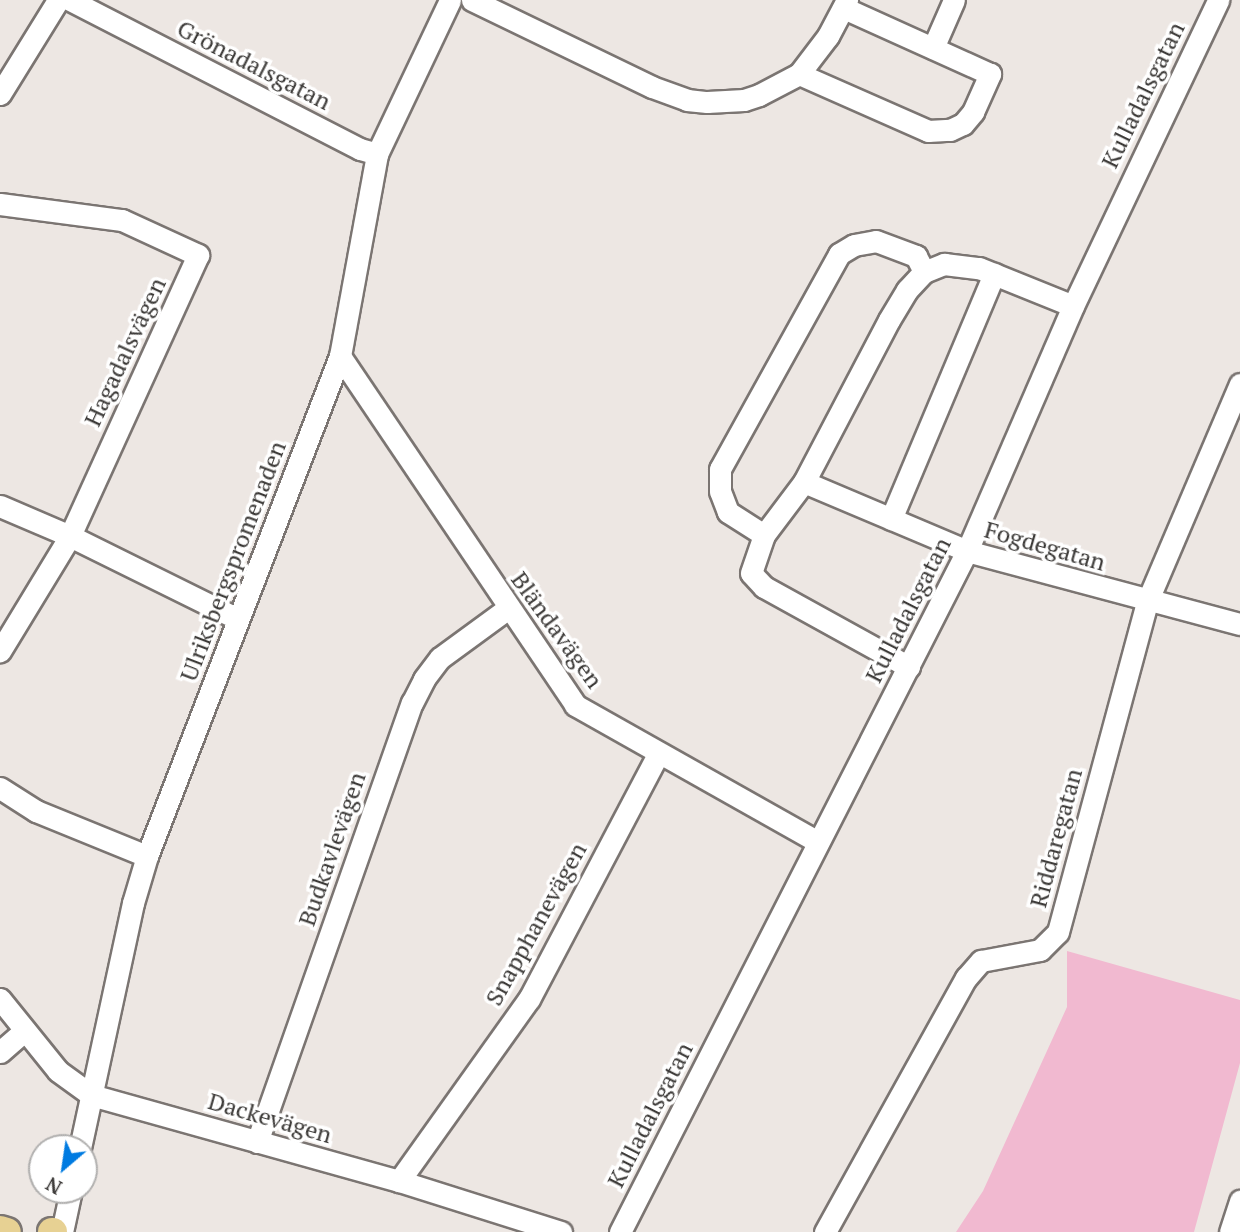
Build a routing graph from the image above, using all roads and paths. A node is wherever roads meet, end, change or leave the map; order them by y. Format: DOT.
graph roads {
  1 [pos="58,0"];
  2 [pos="70,0"];
  3 [pos="450,0"];
  4 [pos="471,0"];
  5 [pos="954,0"];
  6 [pos="1218,0"];
  7 [pos="845,4"];
  8 [pos="933,48"];
  9 [pos="799,74"];
  10 [pos="0,94"];
  11 [pos="377,154"];
  12 [pos="0,204"];
  13 [pos="924,272"];
  14 [pos="995,274"];
  15 [pos="1073,306"];
  16 [pos="340,356"];
  17 [pos="1240,384"];
  18 [pos="804,482"];
  19 [pos="0,506"];
  20 [pos="891,519"];
  21 [pos="764,534"];
  22 [pos="70,536"];
  23 [pos="967,551"];
  24 [pos="1147,602"];
  25 [pos="507,609"];
  26 [pos="238,619"];
  27 [pos="1240,624"];
  28 [pos="0,651"];
  29 [pos="909,667"];
  30 [pos="659,754"];
  31 [pos="0,788"];
  32 [pos="818,842"];
  33 [pos="147,856"];
  34 [pos="0,999"];
  35 [pos="25,1030"];
  36 [pos="0,1052"];
  37 [pos="91,1095"];
  38 [pos="83,1134"];
  39 [pos="257,1142"];
  40 [pos="399,1181"];
  41 [pos="1240,1201"];
  42 [pos="68,1204"];
  43 [pos="0,1230"];
  44 [pos="7,1232"];
  45 [pos="62,1232"];
  46 [pos="561,1232"];
  47 [pos="620,1232"];
  48 [pos="825,1232"];
  49 [pos="1230,1232"];
  1 -- 10 [label="street"];
  2 -- 11 [label="street, Grönadalsgatan"];
  3 -- 11 [label="street, Ulriksbergspromenaden"];
  4 -- 9 [label="street"];
  5 -- 8 [label="street"];
  6 -- 15 [label="street, Kulladalsgatan"];
  7 -- 8 [label="street"];
  7 -- 9 [label="street"];
  8 -- 9 [label="street"];
  11 -- 16 [label="street, Ulriksbergspromenaden"];
  12 -- 22 [label="street, Hagadalsvägen"];
  13 -- 14 [label="street"];
  13 -- 18 [label="street"];
  13 -- 21 [label="street"];
  14 -- 15 [label="street"];
  14 -- 20 [label="street"];
  15 -- 23 [label="street, Kulladalsgatan"];
  16 -- 25 [label="street, Bländavägen"];
  16 -- 26 [label="street, Ulriksbergspromenaden"];
  17 -- 24 [label="street, Riddaregatan"];
  18 -- 20 [label="street, Fogdegatan"];
  18 -- 21 [label="street"];
  19 -- 22 [label="street"];
  20 -- 23 [label="street, Fogdegatan"];
  21 -- 29 [label="street"];
  22 -- 26 [label="street"];
  22 -- 28 [label="street, Hagadalsvägen"];
  23 -- 24 [label="street, Fogdegatan"];
  23 -- 29 [label="street, Kulladalsgatan"];
  24 -- 27 [label="street, Fogdegatan"];
  24 -- 48 [label="street, Riddaregatan"];
  25 -- 30 [label="street, Bländavägen"];
  25 -- 39 [label="street, Budkavlevägen"];
  26 -- 33 [label="street, Ulriksbergspromenaden"];
  29 -- 32 [label="street, Kulladalsgatan"];
  30 -- 32 [label="street, Bländavägen"];
  30 -- 40 [label="street, Snapphanevägen"];
  31 -- 33 [label="street"];
  32 -- 47 [label="street, Kulladalsgatan"];
  33 -- 37 [label="street, Ulriksbergspromenaden"];
  34 -- 35 [label="street, Dackevägen"];
  35 -- 36 [label="street"];
  35 -- 37 [label="street, Dackevägen"];
  37 -- 38 [label="street, Ulriksbergspromenaden"];
  37 -- 39 [label="street, Dackevägen"];
  39 -- 40 [label="street, Dackevägen"];
  40 -- 46 [label="street, Dackevägen"];
  41 -- 49 [label="street"];
  42 -- 45 [label="street"];
  43 -- 44 [label="main road"];
}
